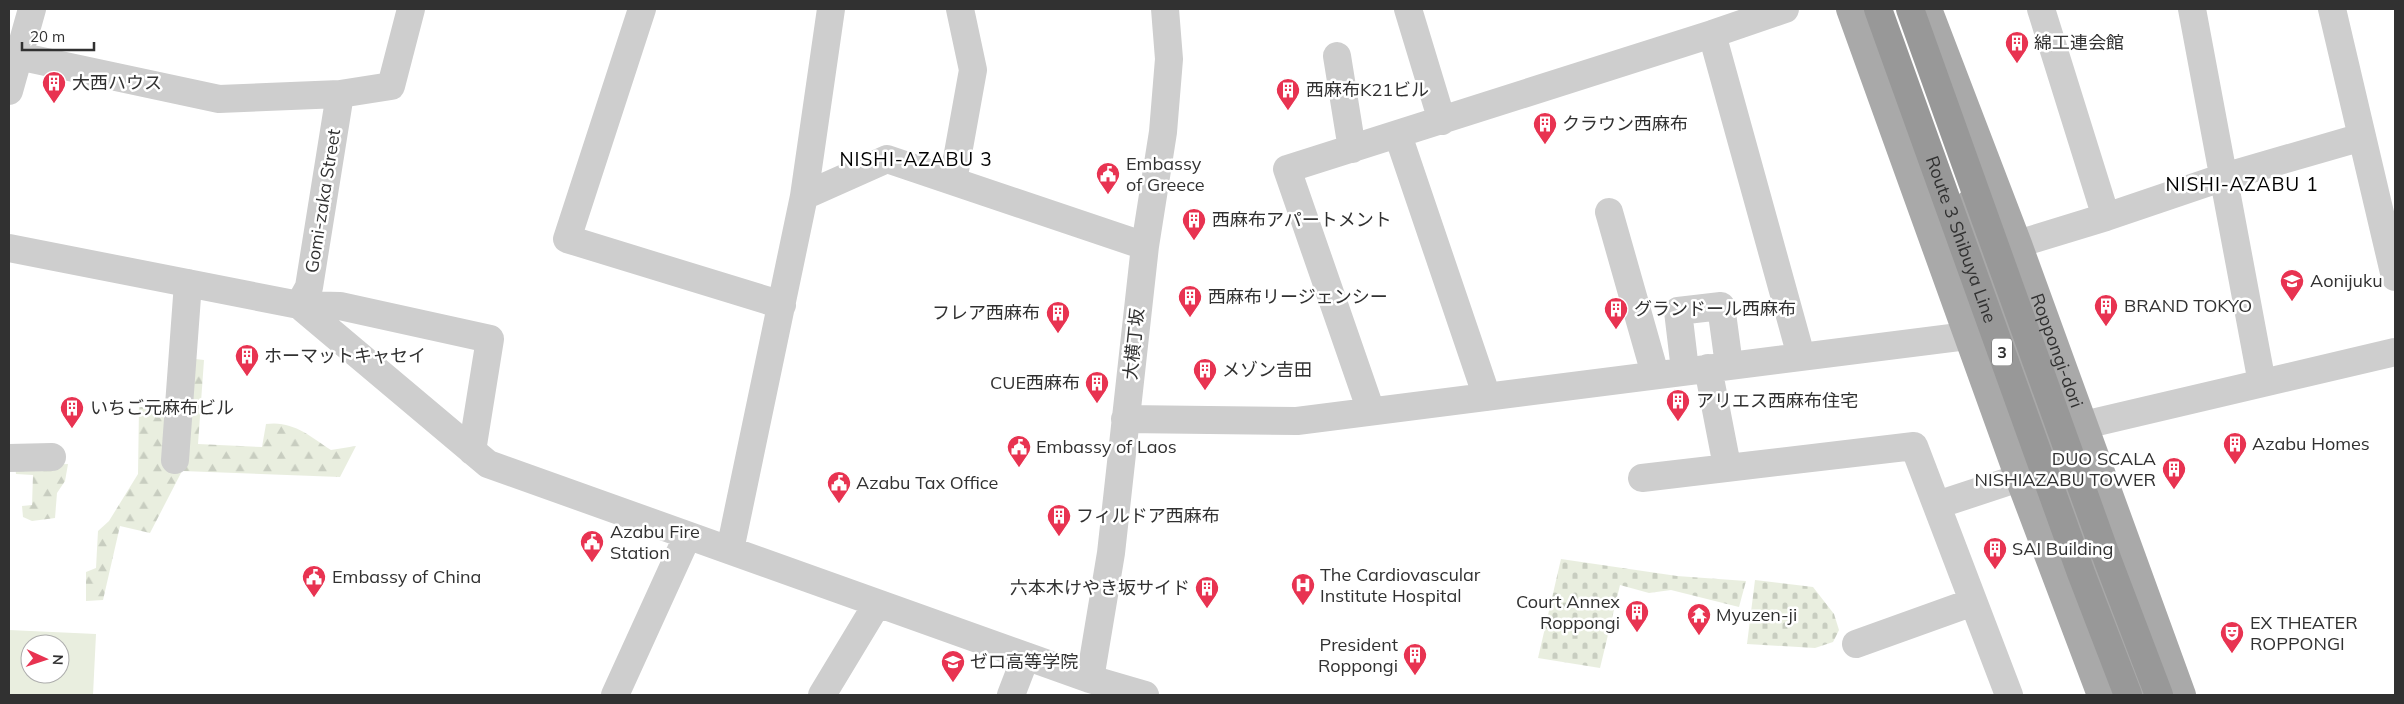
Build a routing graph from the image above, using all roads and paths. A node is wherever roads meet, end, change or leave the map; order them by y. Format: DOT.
graph roads {
  1 [pos="32,9"];
  2 [pos="412,9"];
  3 [pos="642,9"];
  4 [pos="831,9"];
  5 [pos="960,9"];
  6 [pos="1165,9"];
  7 [pos="1408,9"];
  8 [pos="1785,9"];
  9 [pos="1850,9"];
  10 [pos="1878,9"];
  11 [pos="1910,9"];
  12 [pos="2041,9"];
  13 [pos="2192,9"];
  14 [pos="2332,9"];
  15 [pos="1930,16"];
  16 [pos="1712,34"];
  17 [pos="18,56"];
  18 [pos="1336,56"];
  19 [pos="9,91"];
  20 [pos="340,94"];
  21 [pos="1442,121"];
  22 [pos="1398,135"];
  23 [pos="2362,137"];
  24 [pos="1352,149"];
  25 [pos="2224,177"];
  26 [pos="953,181"];
  27 [pos="804,196"];
  28 [pos="1609,212"];
  29 [pos="2106,217"];
  30 [pos="2018,244"];
  31 [pos="1145,246"];
  32 [pos="9,248"];
  33 [pos="2395,277"];
  34 [pos="188,283"];
  35 [pos="299,304"];
  36 [pos="782,305"];
  37 [pos="1967,336"];
  38 [pos="2395,352"];
  39 [pos="1801,356"];
  40 [pos="1707,368"];
  41 [pos="1655,374"];
  42 [pos="2262,384"];
  43 [pos="1487,397"];
  44 [pos="1371,411"];
  45 [pos="1126,418"];
  46 [pos="2084,425"];
  47 [pos="472,451"];
  48 [pos="52,456"];
  49 [pos="9,458"];
  50 [pos="176,460"];
  51 [pos="1727,466"];
  52 [pos="1642,478"];
  53 [pos="2019,478"];
  54 [pos="1938,505"];
  55 [pos="687,537"];
  56 [pos="730,550"];
  57 [pos="1974,602"];
  58 [pos="877,604"];
  59 [pos="1856,644"];
  60 [pos="1026,656"];
  61 [pos="1090,679"];
  62 [pos="615,695"];
  63 [pos="822,695"];
  64 [pos="1011,695"];
  65 [pos="1145,695"];
  66 [pos="2009,695"];
  67 [pos="2101,695"];
  68 [pos="2128,695"];
  69 [pos="2144,695"];
  70 [pos="2159,695"];
  71 [pos="2182,695"];
  1 -- 17 [label="street"];
  2 -- 20 [label="street"];
  3 -- 36 [label="street"];
  4 -- 27 [label="street"];
  5 -- 26 [label="street"];
  6 -- 31 [label="street, 大横丁坂"];
  7 -- 21 [label="street"];
  8 -- 16 [label="street"];
  9 -- 37 [label="main road"];
  10 -- 68 [label="highway, Route 3 Shibuya Line / 3, bridge"];
  11 -- 70 [label="highway, Route 3 Shibuya Line / 3, bridge"];
  12 -- 29 [label="street"];
  13 -- 25 [label="street"];
  14 -- 23 [label="street"];
  15 -- 30 [label="main road, Roppongi-dori"];
  15 -- 69 [label="main road"];
  16 -- 21 [label="street"];
  16 -- 39 [label="street"];
  17 -- 19 [label="street"];
  17 -- 20 [label="street"];
  18 -- 24 [label="street"];
  20 -- 35 [label="street, Gomi-zaka Street"];
  21 -- 22 [label="street"];
  22 -- 24 [label="street"];
  22 -- 43 [label="street"];
  23 -- 25 [label="street"];
  23 -- 33 [label="street"];
  24 -- 44 [label="street"];
  25 -- 29 [label="street"];
  25 -- 42 [label="street"];
  26 -- 27 [label="street"];
  26 -- 31 [label="street"];
  27 -- 36 [label="street"];
  28 -- 41 [label="street"];
  29 -- 30 [label="street"];
  30 -- 46 [label="main road, Roppongi-dori"];
  31 -- 45 [label="street, 大横丁坂"];
  32 -- 34 [label="street"];
  34 -- 35 [label="street"];
  34 -- 50 [label="street"];
  35 -- 47 [label="street"];
  35 -- 47 [label="street"];
  36 -- 56 [label="street"];
  37 -- 39 [label="street"];
  37 -- 53 [label="main road"];
  38 -- 42 [label="street"];
  39 -- 40 [label="street"];
  40 -- 41 [label="street"];
  40 -- 51 [label="street"];
  41 -- 43 [label="street"];
  42 -- 46 [label="street"];
  43 -- 44 [label="street"];
  44 -- 45 [label="street"];
  45 -- 61 [label="street, 大横丁坂"];
  46 -- 71 [label="main road, Roppongi-dori"];
  47 -- 55 [label="street"];
  48 -- 49 [label="street"];
  51 -- 52 [label="street"];
  51 -- 54 [label="street"];
  53 -- 54 [label="street"];
  53 -- 67 [label="main road"];
  54 -- 57 [label="street"];
  55 -- 56 [label="street"];
  55 -- 62 [label="street"];
  56 -- 58 [label="street"];
  57 -- 59 [label="street"];
  57 -- 66 [label="street"];
  58 -- 60 [label="street"];
  58 -- 63 [label="street"];
  60 -- 61 [label="street"];
  60 -- 64 [label="street"];
  61 -- 65 [label="street"];
}
